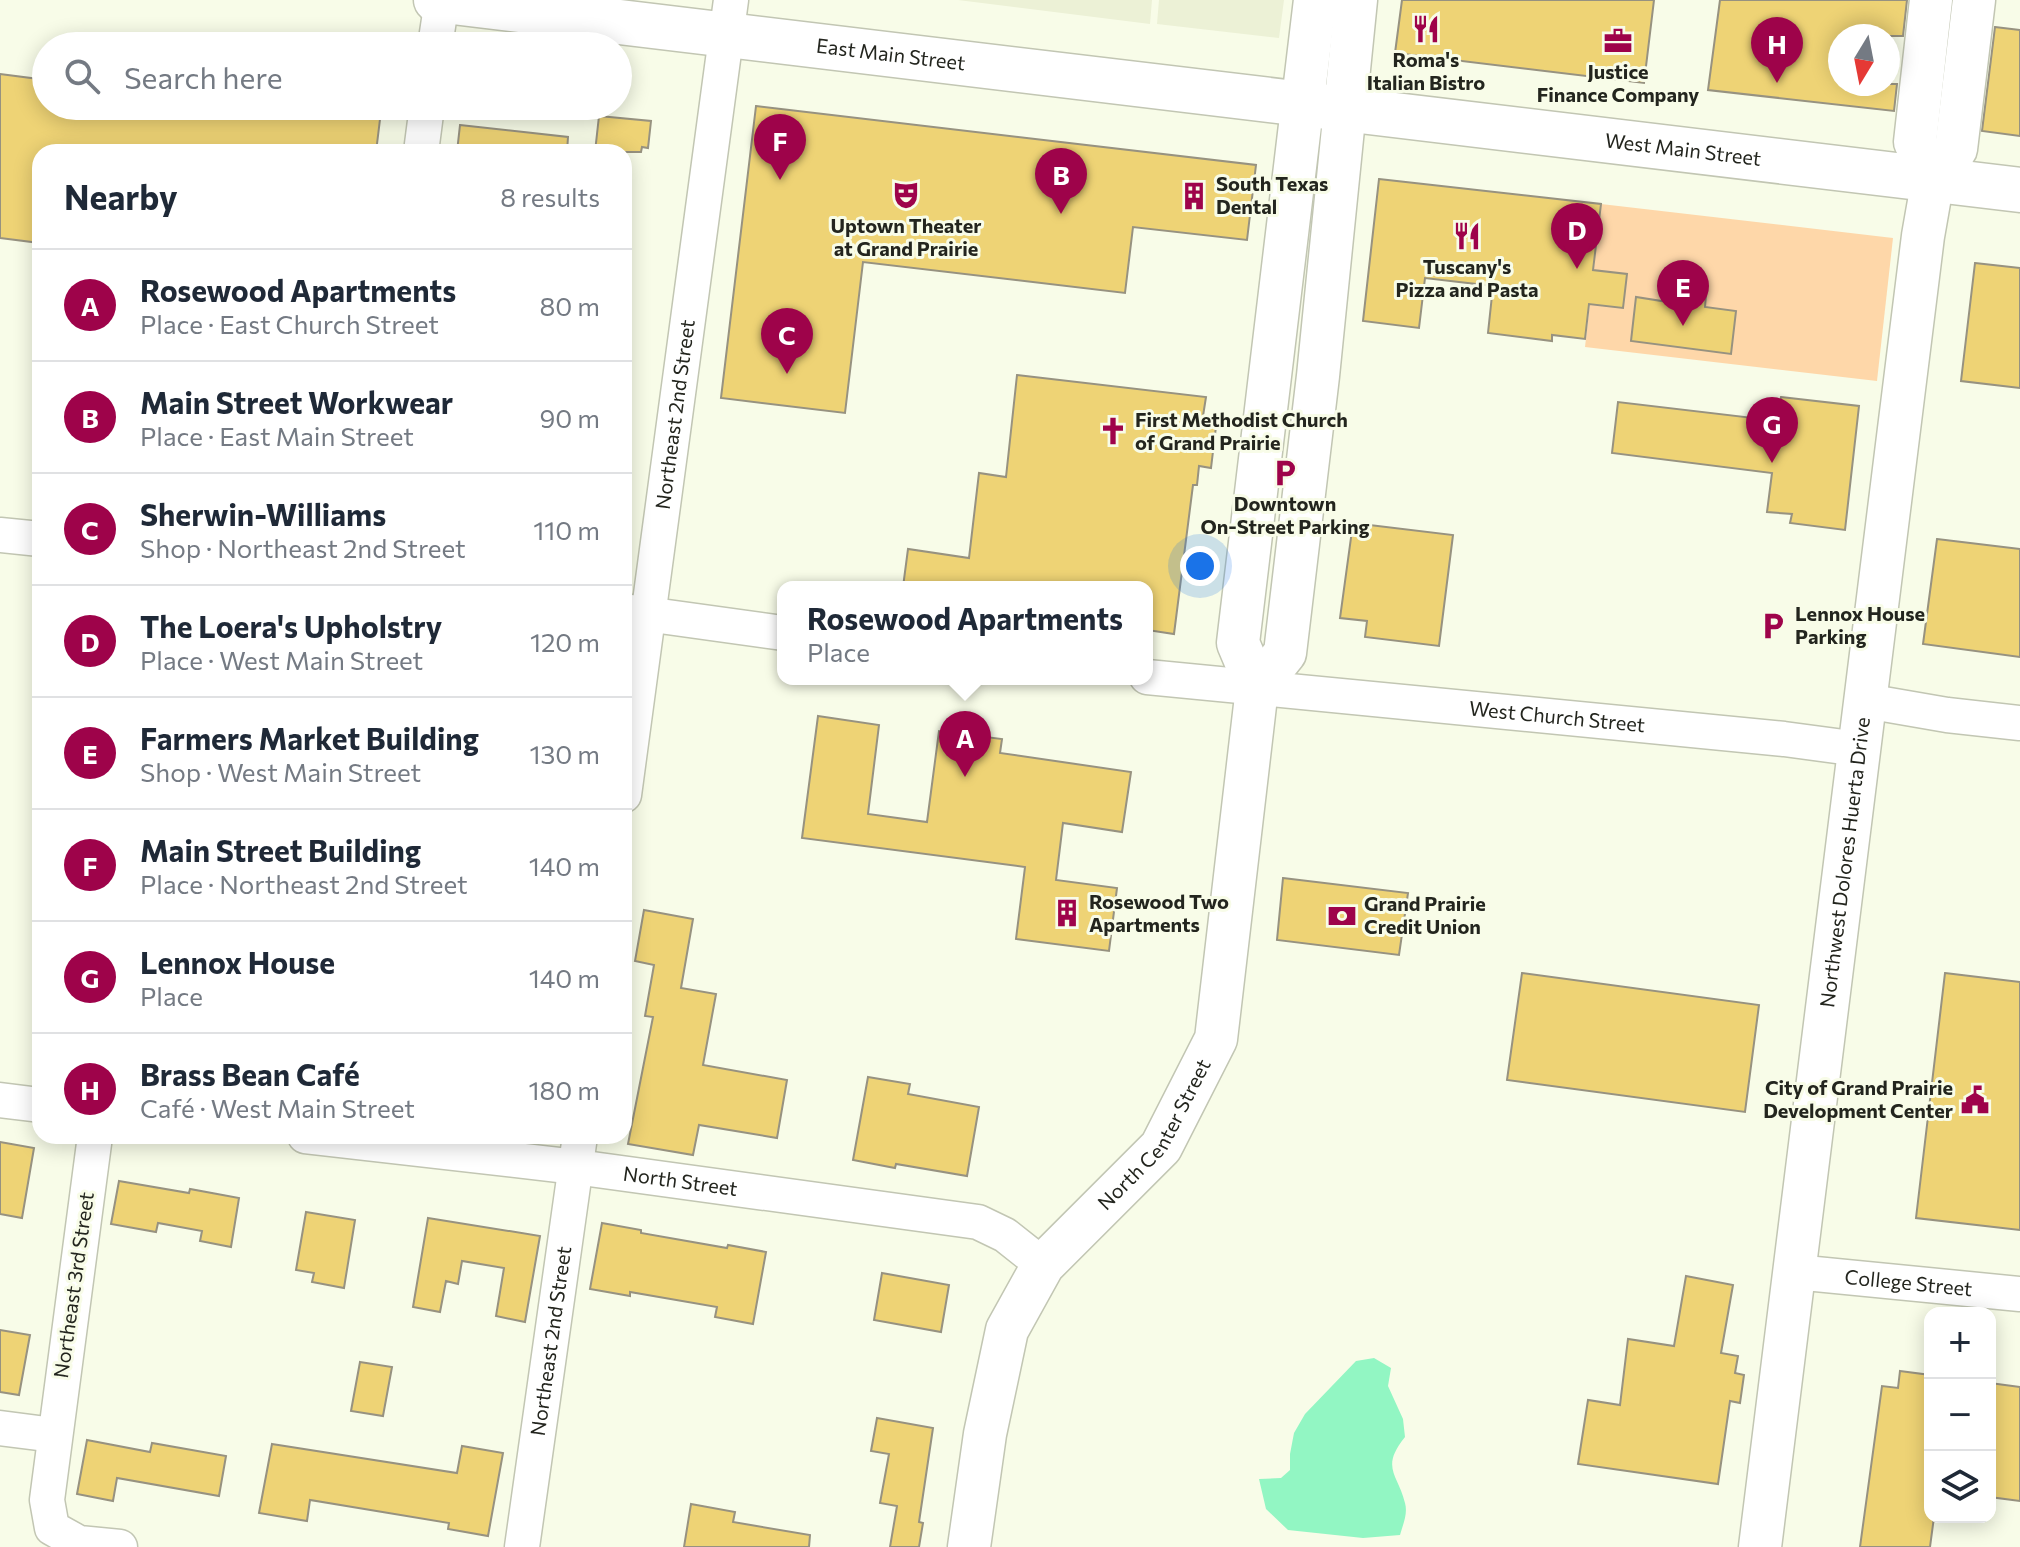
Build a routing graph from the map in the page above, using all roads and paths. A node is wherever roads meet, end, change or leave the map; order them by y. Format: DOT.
graph roads {
  1 [pos="440,0"];
  2 [pos="1315,0"];
  3 [pos="1356,0"];
  4 [pos="1931,0"];
  5 [pos="1974,0"];
  6 [pos="728,17"];
  7 [pos="437,32"];
  8 [pos="1303,105"];
  9 [pos="1346,110"];
  10 [pos="425,120"];
  11 [pos="422,144"];
  12 [pos="1933,179"];
  13 [pos="2020,190"];
  14 [pos="0,535"];
  15 [pos="32,538"];
  16 [pos="636,612"];
  17 [pos="777,632"];
  18 [pos="632,673"];
  19 [pos="1153,678"];
  20 [pos="1257,688"];
  21 [pos="1866,701"];
  22 [pos="2020,723"];
  23 [pos="1859,749"];
  24 [pos="0,1100"];
  25 [pos="32,1104"];
  26 [pos="94,1144"];
  27 [pos="442,1144"];
  28 [pos="578,1152"];
  29 [pos="1043,1265"];
  30 [pos="1795,1272"];
  31 [pos="2020,1294"];
  32 [pos="0,1428"];
  33 [pos="54,1435"];
  34 [pos="120,1547"];
  35 [pos="522,1547"];
  36 [pos="969,1547"];
  37 [pos="1760,1547"];
  1 -- 6 [label="main road, East Main Street"];
  1 -- 7 [label="street"];
  2 -- 8 [label="street, North Center Street"];
  3 -- 9 [label="street"];
  4 -- 12 [label="street"];
  5 -- 12 [label="street"];
  6 -- 8 [label="main road, East Main Street"];
  6 -- 16 [label="street, Northeast 2nd Street"];
  8 -- 9 [label="main road, East Main Street"];
  8 -- 20 [label="street, North Center Street"];
  9 -- 12 [label="main road, West Main Street"];
  9 -- 20 [label="street"];
  10 -- 11 [label="street"];
  12 -- 13 [label="main road, West Main Street"];
  12 -- 21 [label="street, Northwest Dolores Huerta Drive"];
  14 -- 15 [label="street"];
  16 -- 17 [label="street"];
  16 -- 18 [label="street, Northeast 2nd Street"];
  19 -- 20 [label="street, West Church Street"];
  20 -- 23 [label="street, West Church Street"];
  20 -- 29 [label="street, North Center Street"];
  21 -- 22 [label="street"];
  21 -- 23 [label="street, Northwest Dolores Huerta Drive"];
  23 -- 30 [label="street, Northwest Dolores Huerta Drive"];
  24 -- 25 [label="street"];
  26 -- 33 [label="street, Northeast 3rd Street"];
  27 -- 28 [label="street, North Street"];
  28 -- 29 [label="street, North Street"];
  28 -- 35 [label="street, Northeast 2nd Street"];
  29 -- 36 [label="street, North Center Street"];
  30 -- 31 [label="street, College Street"];
  30 -- 37 [label="street, Northwest Dolores Huerta Drive"];
  32 -- 33 [label="street"];
  33 -- 34 [label="street, Northeast 3rd Street"];
}
